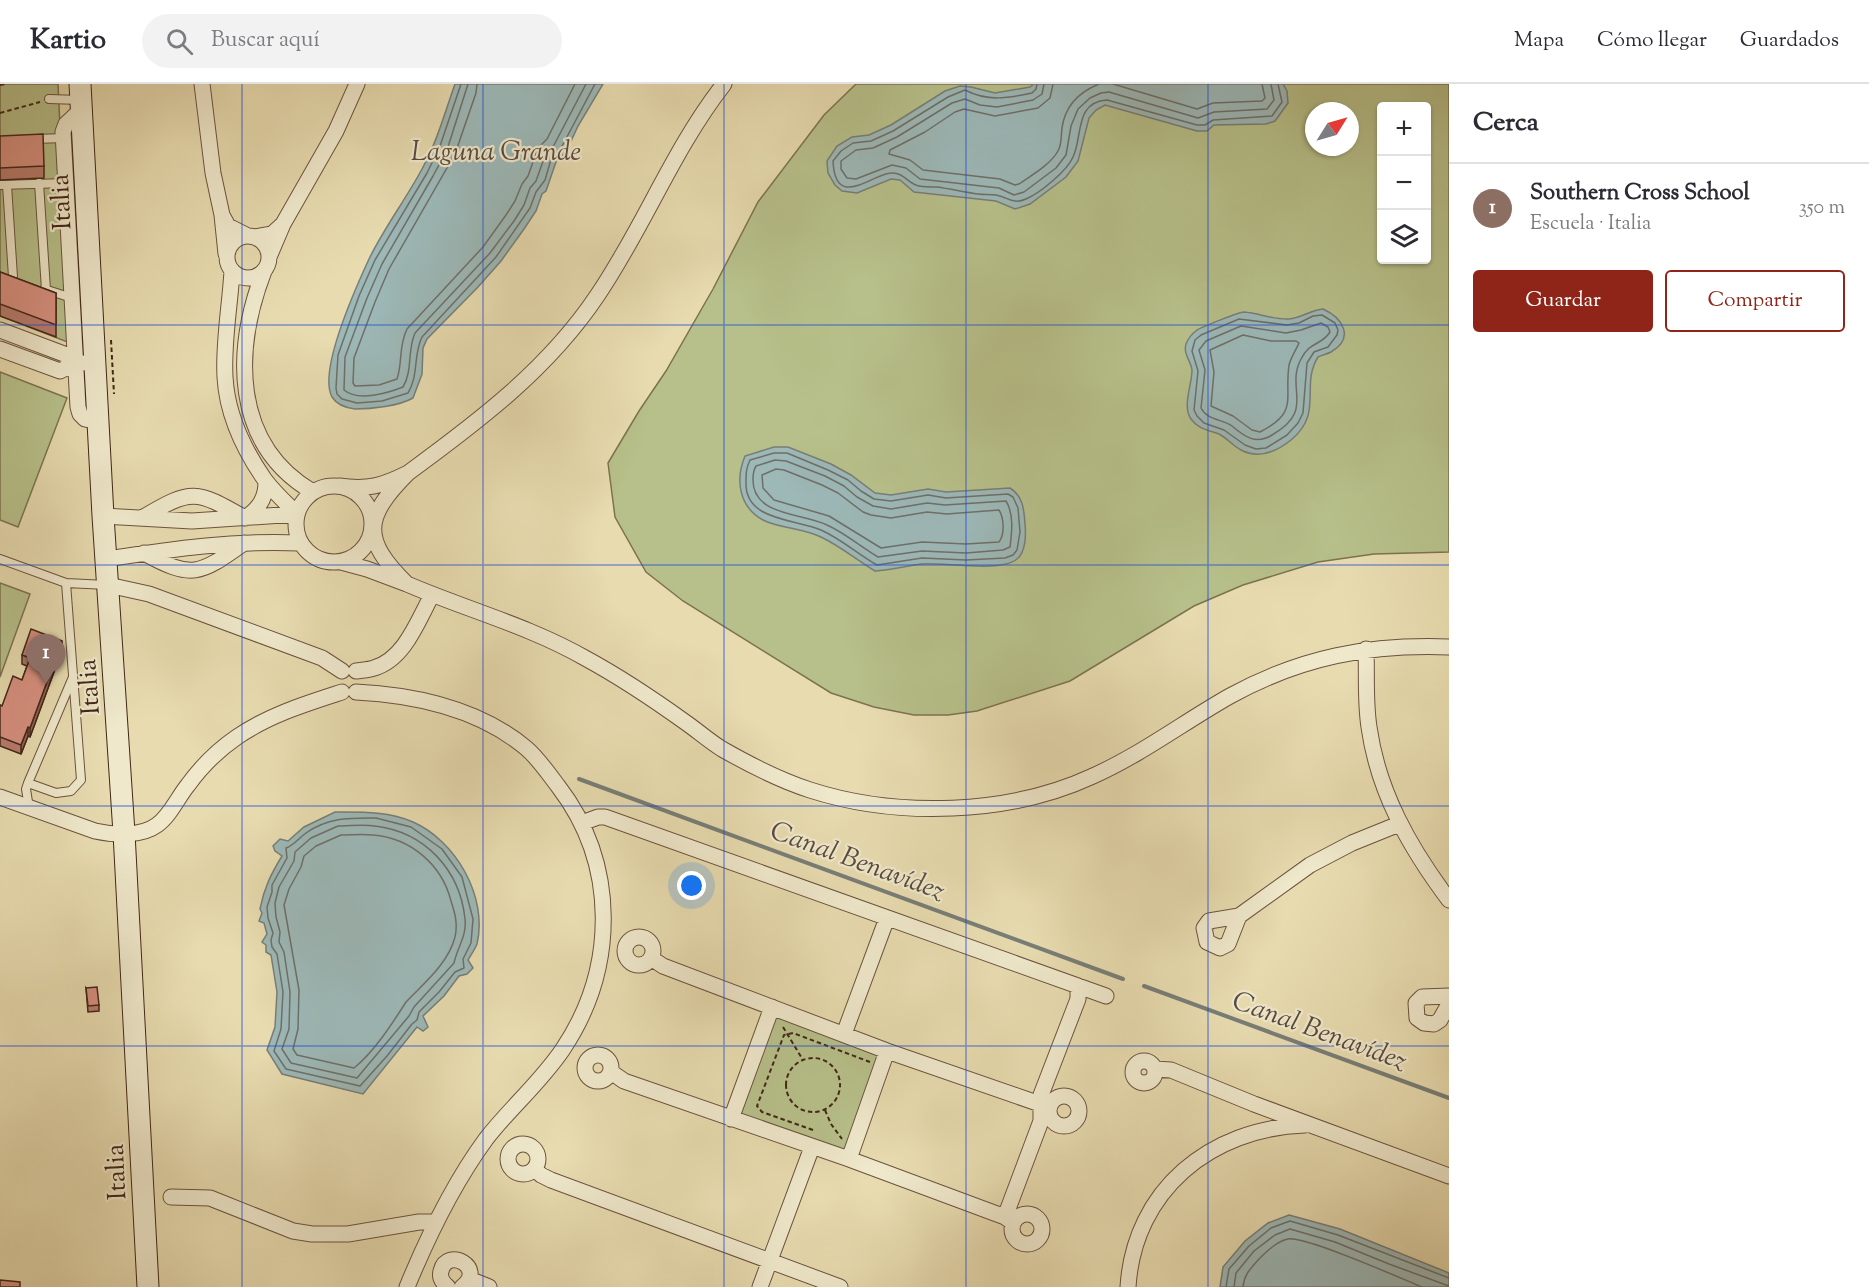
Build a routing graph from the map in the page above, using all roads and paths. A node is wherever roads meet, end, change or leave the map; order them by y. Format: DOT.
graph roads {
  1 [pos="6,84"];
  2 [pos="202,84"];
  3 [pos="357,84"];
  4 [pos="724,84"];
  5 [pos="0,85"];
  6 [pos="81,98"];
  7 [pos="49,99"];
  8 [pos="0,113"];
  9 [pos="64,138"];
  10 [pos="21,140"];
  11 [pos="39,183"];
  12 [pos="67,183"];
  13 [pos="3,185"];
  14 [pos="222,215"];
  15 [pos="283,224"];
  16 [pos="250,236"];
  17 [pos="226,255"];
  18 [pos="266,264"];
  19 [pos="232,271"];
  20 [pos="13,277"];
  21 [pos="38,287"];
  22 [pos="46,290"];
  23 [pos="72,298"];
  24 [pos="0,330"];
  25 [pos="0,349"];
  26 [pos="85,363"];
  27 [pos="408,473"];
  28 [pos="266,482"];
  29 [pos="339,486"];
  30 [pos="313,492"];
  31 [pos="297,514"];
  32 [pos="103,516"];
  33 [pos="142,518"];
  34 [pos="245,518"];
  35 [pos="372,527"];
  36 [pos="245,542"];
  37 [pos="300,543"];
  38 [pos="144,553"];
  39 [pos="0,559"];
  40 [pos="107,559"];
  41 [pos="341,562"];
  42 [pos="66,583"];
  43 [pos="407,584"];
  44 [pos="108,585"];
  45 [pos="432,594"];
  46 [pos="1449,647"];
  47 [pos="1366,649"];
  48 [pos="352,672"];
  49 [pos="73,677"];
  50 [pos="349,692"];
  51 [pos="403,695"];
  52 [pos="28,783"];
  53 [pos="0,797"];
  54 [pos="29,808"];
  55 [pos="582,823"];
  56 [pos="1399,824"];
  57 [pos="124,833"];
  58 [pos="1449,900"];
  59 [pos="1239,916"];
  60 [pos="887,918"];
  61 [pos="651,958"];
  62 [pos="1078,986"];
  63 [pos="1106,996"];
  64 [pos="1449,996"];
  65 [pos="1449,1004"];
  66 [pos="772,1007"];
  67 [pos="786,1033"];
  68 [pos="844,1034"];
  69 [pos="565,1047"];
  70 [pos="887,1051"];
  71 [pos="803,1060"];
  72 [pos="869,1061"];
  73 [pos="1155,1069"];
  74 [pos="1045,1104"];
  75 [pos="1254,1104"];
  76 [pos="825,1110"];
  77 [pos="730,1119"];
  78 [pos="1311,1125"];
  79 [pos="815,1131"];
  80 [pos="1247,1134"];
  81 [pos="836,1139"];
  82 [pos="812,1147"];
  83 [pos="849,1159"];
  84 [pos="535,1169"];
  85 [pos="1449,1176"];
  86 [pos="171,1197"];
  87 [pos="436,1222"];
  88 [pos="770,1261"];
  89 [pos="466,1283"];
  90 [pos="148,1287"];
  91 [pos="407,1287"];
  92 [pos="448,1287"];
  93 [pos="489,1287"];
  94 [pos="760,1287"];
  95 [pos="840,1287"];
  96 [pos="1128,1287"];
  1 -- 5 [label="path"];
  2 -- 14 [label="street"];
  3 -- 15 [label="street"];
  4 -- 27 [label="street"];
  6 -- 7 [label="lane"];
  6 -- 9 [label="street"];
  6 -- 26 [label="street, Italia"];
  7 -- 8 [label="path"];
  9 -- 10 [label="lane"];
  9 -- 12 [label="street"];
  11 -- 12 [label="lane"];
  11 -- 13 [label="lane"];
  11 -- 22 [label="lane"];
  12 -- 23 [label="street"];
  13 -- 20 [label="lane"];
  14 -- 16 [label="street"];
  14 -- 17 [label="street"];
  15 -- 16 [label="street"];
  15 -- 18 [label="street"];
  16 -- 17 [label="street"];
  16 -- 18 [label="street"];
  17 -- 19 [label="street"];
  18 -- 19 [label="street"];
  18 -- 30 [label="street"];
  19 -- 28 [label="street"];
  21 -- 22 [label="lane"];
  22 -- 23 [label="lane"];
  23 -- 26 [label="street"];
  24 -- 26 [label="street"];
  25 -- 26 [label="street"];
  26 -- 32 [label="street, Italia"];
  27 -- 29 [label="street"];
  27 -- 35 [label="street"];
  28 -- 31 [label="street"];
  28 -- 34 [label="street"];
  29 -- 30 [label="street"];
  29 -- 35 [label="street"];
  30 -- 31 [label="street"];
  31 -- 34 [label="street"];
  31 -- 37 [label="street"];
  32 -- 33 [label="street"];
  32 -- 40 [label="street, Italia"];
  33 -- 34 [label="street"];
  33 -- 34 [label="street"];
  35 -- 41 [label="street"];
  35 -- 43 [label="street"];
  36 -- 37 [label="street"];
  36 -- 38 [label="street"];
  36 -- 38 [label="street"];
  37 -- 41 [label="street"];
  38 -- 40 [label="street"];
  39 -- 42 [label="lane"];
  40 -- 44 [label="street, Italia"];
  41 -- 43 [label="street"];
  42 -- 44 [label="lane"];
  42 -- 49 [label="lane"];
  43 -- 45 [label="street"];
  44 -- 48 [label="street"];
  44 -- 57 [label="street, Italia"];
  45 -- 47 [label="street"];
  45 -- 48 [label="street"];
  46 -- 47 [label="street"];
  47 -- 56 [label="street"];
  48 -- 50 [label="street"];
  48 -- 50 [label="street"];
  48 -- 51 [label="street"];
  49 -- 52 [label="lane"];
  49 -- 52 [label="lane"];
  50 -- 51 [label="street"];
  50 -- 57 [label="street"];
  51 -- 55 [label="street"];
  52 -- 54 [label="lane"];
  53 -- 54 [label="street"];
  54 -- 57 [label="street"];
  55 -- 60 [label="street"];
  55 -- 69 [label="street"];
  56 -- 58 [label="street"];
  56 -- 59 [label="street"];
  57 -- 90 [label="street, Italia"];
  60 -- 62 [label="street"];
  60 -- 68 [label="street"];
  61 -- 66 [label="street"];
  62 -- 63 [label="street"];
  62 -- 74 [label="street"];
  64 -- 65 [label="street"];
  66 -- 67 [label="path"];
  66 -- 68 [label="street"];
  66 -- 77 [label="street"];
  67 -- 71 [label="path"];
  67 -- 72 [label="path"];
  67 -- 79 [label="path"];
  68 -- 70 [label="street"];
  69 -- 77 [label="street"];
  69 -- 87 [label="street"];
  70 -- 74 [label="street"];
  70 -- 83 [label="street"];
  71 -- 76 [label="path"];
  71 -- 76 [label="path"];
  73 -- 75 [label="street"];
  74 -- 83 [label="street"];
  75 -- 78 [label="street"];
  75 -- 80 [label="street"];
  76 -- 81 [label="path"];
  77 -- 82 [label="street"];
  78 -- 80 [label="street"];
  78 -- 85 [label="street"];
  80 -- 96 [label="street"];
  82 -- 83 [label="street"];
  82 -- 88 [label="street"];
  84 -- 88 [label="street"];
  86 -- 87 [label="street"];
  87 -- 91 [label="street"];
  88 -- 94 [label="street"];
  88 -- 95 [label="street"];
  89 -- 92 [label="street"];
  89 -- 93 [label="street"];
}
